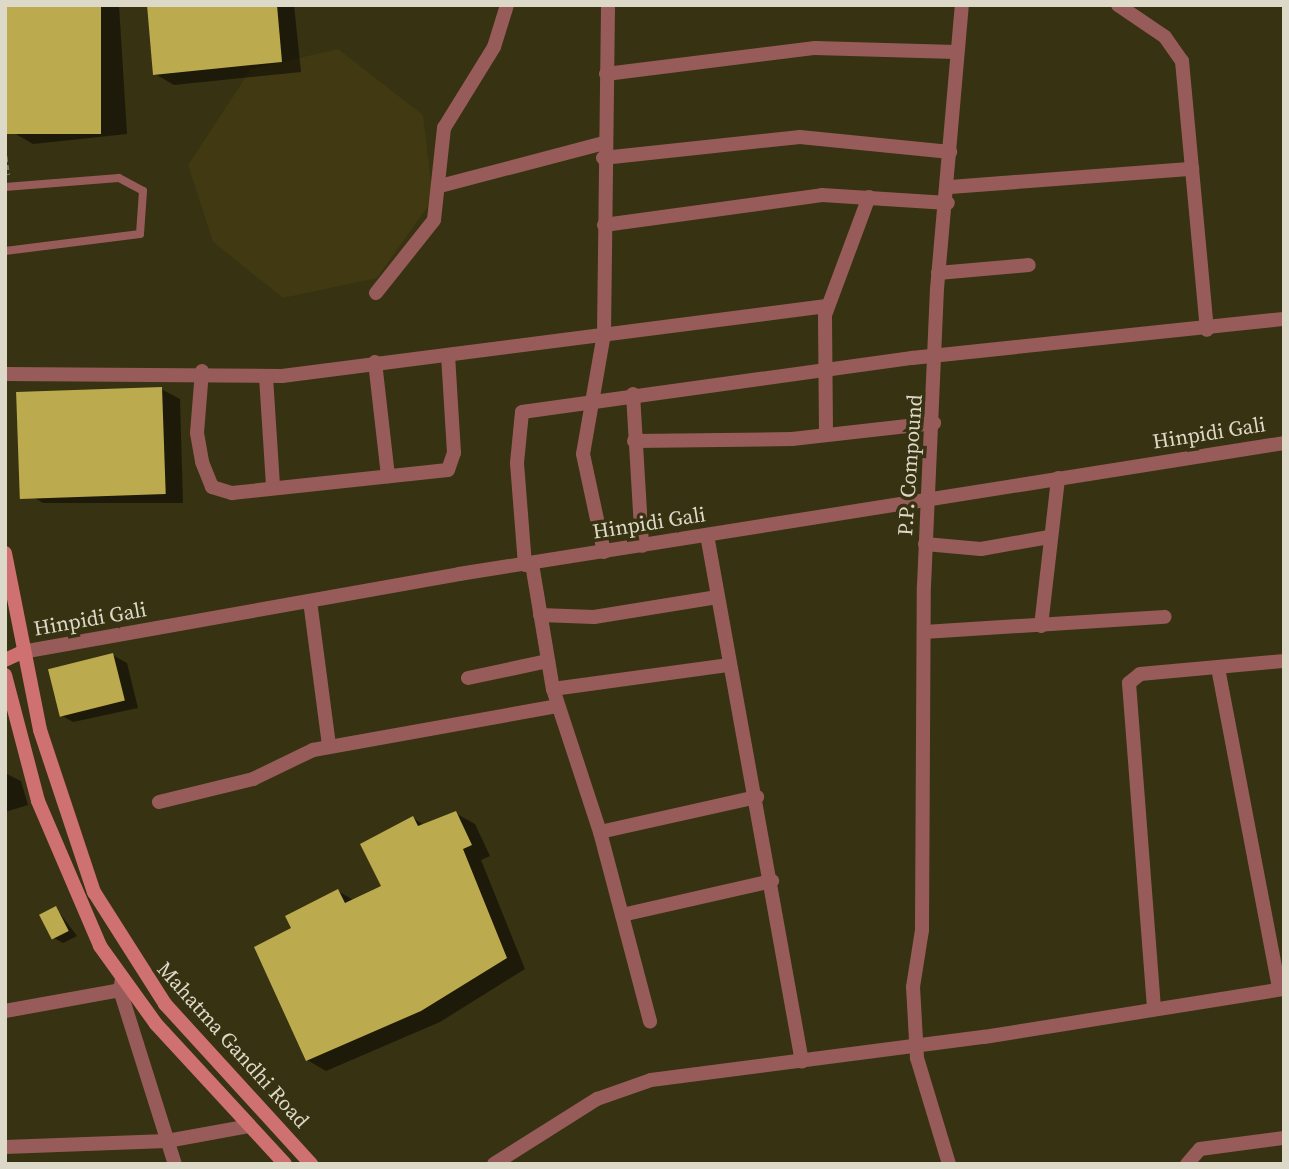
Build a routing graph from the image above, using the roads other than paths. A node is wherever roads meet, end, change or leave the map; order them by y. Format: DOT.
graph roads {
  1 [pos="507,5"];
  2 [pos="608,5"];
  3 [pos="962,5"];
  4 [pos="1118,5"];
  5 [pos="956,52"];
  6 [pos="606,74"];
  7 [pos="603,150"];
  8 [pos="950,152"];
  9 [pos="1192,169"];
  10 [pos="7,183"];
  11 [pos="440,186"];
  12 [pos="950,187"];
  13 [pos="869,197"];
  14 [pos="948,202"];
  15 [pos="604,225"];
  16 [pos="5,251"];
  17 [pos="1029,265"];
  18 [pos="938,273"];
  19 [pos="376,293"];
  20 [pos="827,306"];
  21 [pos="1284,319"];
  22 [pos="1207,330"];
  23 [pos="604,334"];
  24 [pos="448,355"];
  25 [pos="937,355"];
  26 [pos="375,362"];
  27 [pos="824,370"];
  28 [pos="202,371"];
  29 [pos="5,374"];
  30 [pos="266,377"];
  31 [pos="633,394"];
  32 [pos="597,399"];
  33 [pos="934,423"];
  34 [pos="827,432"];
  35 [pos="634,440"];
  36 [pos="1284,443"];
  37 [pos="388,476"];
  38 [pos="1058,478"];
  39 [pos="274,484"];
  40 [pos="927,498"];
  41 [pos="707,535"];
  42 [pos="1049,537"];
  43 [pos="925,544"];
  44 [pos="642,546"];
  45 [pos="604,552"];
  46 [pos="5,553"];
  47 [pos="528,565"];
  48 [pos="717,597"];
  49 [pos="310,601"];
  50 [pos="540,615"];
  51 [pos="1165,617"];
  52 [pos="1041,626"];
  53 [pos="924,632"];
  54 [pos="22,652"];
  55 [pos="5,660"];
  56 [pos="548,661"];
  57 [pos="1284,661"];
  58 [pos="729,665"];
  59 [pos="1218,668"];
  60 [pos="5,675"];
  61 [pos="468,678"];
  62 [pos="553,690"];
  63 [pos="558,706"];
  64 [pos="329,746"];
  65 [pos="757,797"];
  66 [pos="159,802"];
  67 [pos="600,832"];
  68 [pos="772,881"];
  69 [pos="622,915"];
  70 [pos="121,985"];
  71 [pos="1282,989"];
  72 [pos="1154,1008"];
  73 [pos="5,1011"];
  74 [pos="650,1021"];
  75 [pos="916,1046"];
  76 [pos="802,1062"];
  77 [pos="250,1126"];
  78 [pos="1284,1138"];
  79 [pos="167,1142"];
  80 [pos="5,1147"];
  81 [pos="175,1164"];
  82 [pos="285,1164"];
  83 [pos="311,1164"];
  84 [pos="494,1164"];
  85 [pos="949,1164"];
  86 [pos="1187,1164"];
  1 -- 11 [label="street"];
  2 -- 6 [label="street"];
  3 -- 5 [label="street, P.P. Compound"];
  4 -- 9 [label="street"];
  5 -- 6 [label="street"];
  5 -- 8 [label="street, P.P. Compound"];
  6 -- 7 [label="street"];
  7 -- 8 [label="street"];
  7 -- 11 [label="street"];
  7 -- 15 [label="street"];
  8 -- 12 [label="street, P.P. Compound"];
  9 -- 12 [label="street"];
  9 -- 22 [label="street"];
  10 -- 16 [label="lane"];
  11 -- 19 [label="street"];
  12 -- 14 [label="street, P.P. Compound"];
  13 -- 14 [label="street"];
  13 -- 15 [label="street"];
  13 -- 20 [label="street"];
  14 -- 18 [label="street, P.P. Compound"];
  15 -- 23 [label="street"];
  17 -- 18 [label="street"];
  18 -- 25 [label="street, P.P. Compound"];
  20 -- 23 [label="street"];
  20 -- 27 [label="street"];
  21 -- 22 [label="street"];
  22 -- 25 [label="street"];
  23 -- 24 [label="street"];
  23 -- 32 [label="street"];
  24 -- 26 [label="street"];
  24 -- 37 [label="street"];
  25 -- 27 [label="street"];
  25 -- 33 [label="street, P.P. Compound"];
  26 -- 30 [label="street"];
  26 -- 37 [label="street"];
  27 -- 31 [label="street"];
  27 -- 34 [label="street"];
  28 -- 29 [label="street"];
  28 -- 30 [label="street"];
  28 -- 39 [label="street"];
  30 -- 39 [label="street"];
  31 -- 32 [label="street"];
  31 -- 35 [label="street"];
  32 -- 45 [label="street"];
  32 -- 47 [label="street"];
  33 -- 34 [label="street"];
  33 -- 40 [label="street, P.P. Compound"];
  34 -- 35 [label="street"];
  35 -- 44 [label="street"];
  36 -- 38 [label="street, Hinpidi Gali"];
  37 -- 39 [label="street"];
  38 -- 40 [label="street, Hinpidi Gali"];
  38 -- 42 [label="street"];
  40 -- 41 [label="street, Hinpidi Gali"];
  40 -- 43 [label="street, P.P. Compound"];
  41 -- 44 [label="street, Hinpidi Gali"];
  41 -- 48 [label="street"];
  42 -- 43 [label="street"];
  42 -- 52 [label="street"];
  43 -- 53 [label="street, P.P. Compound"];
  44 -- 45 [label="street, Hinpidi Gali"];
  45 -- 47 [label="street, Hinpidi Gali"];
  46 -- 54 [label="main road, Mahatma Gandhi Road"];
  47 -- 49 [label="street, Hinpidi Gali"];
  47 -- 50 [label="street"];
  48 -- 50 [label="street"];
  48 -- 58 [label="street"];
  49 -- 54 [label="street, Hinpidi Gali"];
  49 -- 64 [label="street"];
  50 -- 56 [label="street"];
  51 -- 52 [label="street"];
  52 -- 53 [label="street"];
  53 -- 75 [label="street, P.P. Compound"];
  54 -- 55 [label="main road"];
  54 -- 83 [label="main road, Mahatma Gandhi Road"];
  56 -- 61 [label="street"];
  56 -- 62 [label="street"];
  57 -- 59 [label="street"];
  58 -- 62 [label="street"];
  58 -- 65 [label="street"];
  59 -- 71 [label="street"];
  59 -- 72 [label="street"];
  60 -- 70 [label="main road, Mahatma Gandhi Road"];
  62 -- 63 [label="street"];
  63 -- 64 [label="street"];
  63 -- 67 [label="street"];
  64 -- 66 [label="street"];
  65 -- 67 [label="street"];
  65 -- 68 [label="street"];
  67 -- 69 [label="street"];
  68 -- 69 [label="street"];
  68 -- 76 [label="street"];
  69 -- 74 [label="street"];
  70 -- 73 [label="street"];
  70 -- 77 [label="main road, Mahatma Gandhi Road"];
  70 -- 79 [label="street"];
  71 -- 72 [label="street"];
  72 -- 75 [label="street"];
  75 -- 76 [label="street"];
  75 -- 85 [label="street, P.P. Compound"];
  76 -- 84 [label="street"];
  77 -- 79 [label="street"];
  77 -- 82 [label="main road, Mahatma Gandhi Road"];
  78 -- 86 [label="street"];
  79 -- 80 [label="street"];
  79 -- 81 [label="street"];
}
